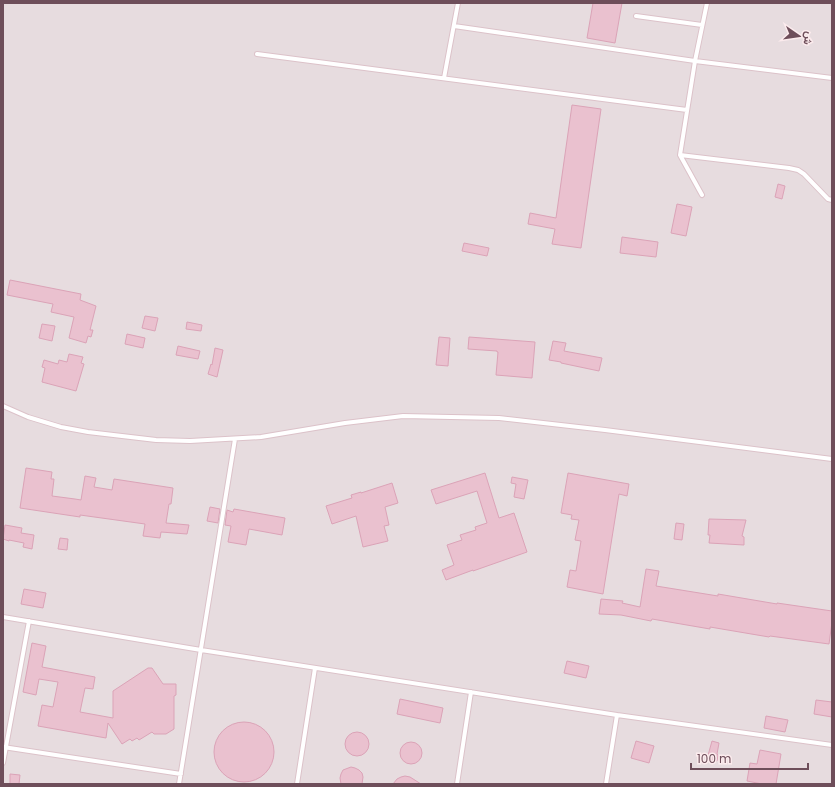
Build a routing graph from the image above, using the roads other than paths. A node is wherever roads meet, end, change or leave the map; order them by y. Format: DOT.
graph roads {
  1 [pos="458,3"];
  2 [pos="707,3"];
  3 [pos="636,16"];
  4 [pos="702,25"];
  5 [pos="454,26"];
  6 [pos="258,54"];
  7 [pos="695,61"];
  8 [pos="444,78"];
  9 [pos="832,78"];
  10 [pos="687,110"];
  11 [pos="680,154"];
  12 [pos="702,195"];
  13 [pos="832,200"];
  14 [pos="3,406"];
  15 [pos="235,439"];
  16 [pos="832,459"];
  17 [pos="3,617"];
  18 [pos="28,621"];
  19 [pos="201,650"];
  20 [pos="315,668"];
  21 [pos="471,692"];
  22 [pos="617,715"];
  23 [pos="832,745"];
  24 [pos="4,747"];
  25 [pos="3,763"];
  26 [pos="181,774"];
  27 [pos="179,784"];
  28 [pos="297,784"];
  29 [pos="457,784"];
  30 [pos="606,784"];
  1 -- 5 [label="lane"];
  2 -- 4 [label="lane"];
  3 -- 4 [label="lane"];
  4 -- 7 [label="lane"];
  5 -- 7 [label="lane"];
  5 -- 8 [label="lane"];
  6 -- 8 [label="lane"];
  7 -- 9 [label="lane"];
  7 -- 10 [label="lane"];
  8 -- 10 [label="lane"];
  10 -- 11 [label="lane"];
  11 -- 12 [label="lane"];
  11 -- 13 [label="lane"];
  14 -- 15 [label="lane"];
  15 -- 16 [label="lane"];
  15 -- 19 [label="lane"];
  17 -- 18 [label="lane"];
  18 -- 19 [label="lane"];
  18 -- 24 [label="lane"];
  19 -- 20 [label="lane"];
  19 -- 26 [label="lane"];
  20 -- 21 [label="lane"];
  20 -- 28 [label="lane"];
  21 -- 22 [label="lane"];
  21 -- 29 [label="lane"];
  22 -- 23 [label="lane"];
  22 -- 30 [label="lane"];
  24 -- 25 [label="lane"];
  24 -- 26 [label="lane"];
  26 -- 27 [label="lane"];
}
